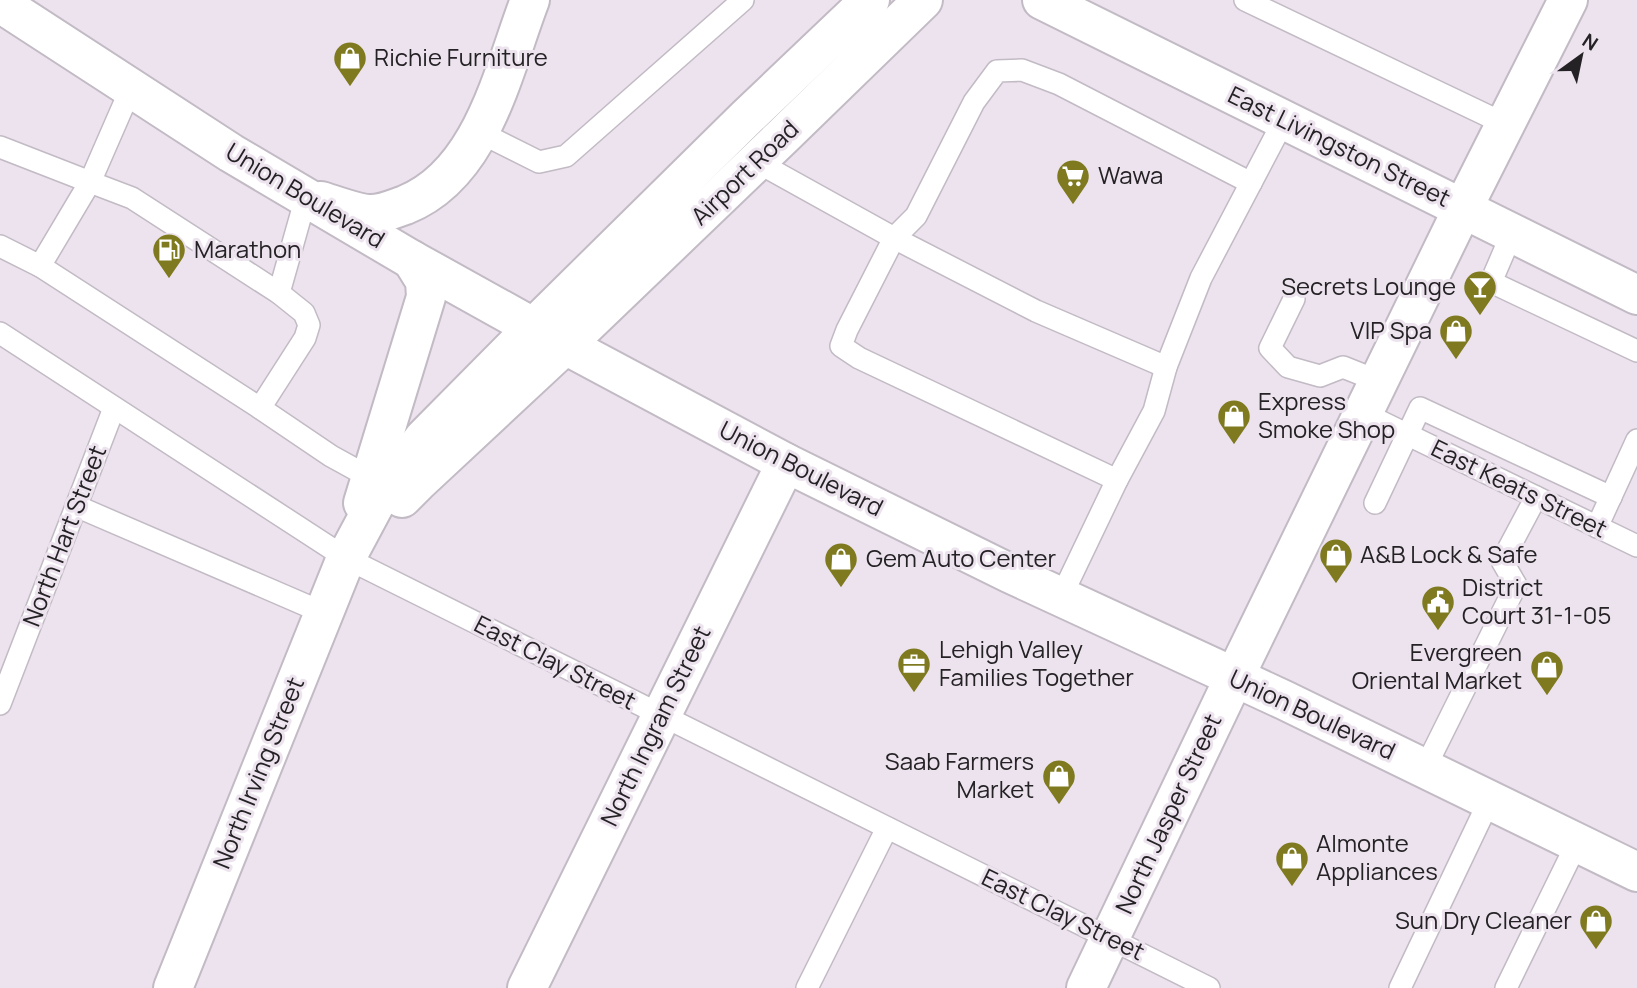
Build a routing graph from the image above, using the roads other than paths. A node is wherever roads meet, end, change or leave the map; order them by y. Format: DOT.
graph roads {
  1 [pos="743,0"];
  2 [pos="870,0"];
  3 [pos="923,0"];
  4 [pos="1042,0"];
  5 [pos="1245,0"];
  6 [pos="1568,0"];
  7 [pos="522,3"];
  8 [pos="1,5"];
  9 [pos="131,88"];
  10 [pos="1284,120"];
  11 [pos="1505,124"];
  12 [pos="479,132"];
  13 [pos="0,147"];
  14 [pos="757,162"];
  15 [pos="90,182"];
  16 [pos="1251,183"];
  17 [pos="306,197"];
  18 [pos="1462,208"];
  19 [pos="1513,233"];
  20 [pos="894,238"];
  21 [pos="0,246"];
  22 [pos="412,260"];
  23 [pos="40,265"];
  24 [pos="279,293"];
  25 [pos="1637,295"];
  26 [pos="1294,299"];
  27 [pos="0,333"];
  28 [pos="549,336"];
  29 [pos="1637,351"];
  30 [pos="1166,367"];
  31 [pos="1371,397"];
  32 [pos="114,408"];
  33 [pos="260,408"];
  34 [pos="1407,434"];
  35 [pos="1637,440"];
  36 [pos="786,463"];
  37 [pos="371,478"];
  38 [pos="1117,480"];
  39 [pos="1536,497"];
  40 [pos="1611,497"];
  41 [pos="1375,503"];
  42 [pos="76,506"];
  43 [pos="1597,527"];
  44 [pos="1637,546"];
  45 [pos="346,558"];
  46 [pos="1061,597"];
  47 [pos="324,613"];
  48 [pos="1234,678"];
  49 [pos="0,704"];
  50 [pos="661,716"];
  51 [pos="1425,768"];
  52 [pos="1490,799"];
  53 [pos="887,828"];
  54 [pos="1577,843"];
  55 [pos="1637,872"];
  56 [pos="1110,939"];
  57 [pos="173,988"];
  58 [pos="527,988"];
  59 [pos="807,988"];
  60 [pos="1086,988"];
  61 [pos="1209,988"];
  62 [pos="1400,988"];
  63 [pos="1506,988"];
  1 -- 12 [label="lane"];
  2 -- 28 [label="main road, Airport Road"];
  3 -- 14 [label="main road, Airport Road"];
  4 -- 10 [label="main road, East Livingston Street"];
  5 -- 11 [label="lane"];
  6 -- 11 [label="main road, North Jasper Street"];
  7 -- 12 [label="main road"];
  8 -- 9 [label="main road, Union Boulevard"];
  9 -- 15 [label="lane"];
  9 -- 17 [label="main road, Union Boulevard"];
  10 -- 16 [label="lane"];
  10 -- 18 [label="main road, East Livingston Street"];
  11 -- 18 [label="main road, North Jasper Street"];
  12 -- 17 [label="main road"];
  13 -- 15 [label="lane"];
  14 -- 20 [label="lane"];
  14 -- 28 [label="main road, Airport Road"];
  15 -- 23 [label="lane"];
  15 -- 24 [label="lane"];
  16 -- 20 [label="lane"];
  16 -- 30 [label="lane"];
  17 -- 22 [label="main road, Union Boulevard"];
  17 -- 24 [label="lane"];
  18 -- 19 [label="main road, East Livingston Street"];
  18 -- 31 [label="main road, North Jasper Street"];
  19 -- 25 [label="main road, East Livingston Street"];
  19 -- 29 [label="lane"];
  20 -- 30 [label="lane"];
  20 -- 38 [label="lane"];
  21 -- 23 [label="lane"];
  22 -- 28 [label="main road, Union Boulevard"];
  22 -- 37 [label="main road"];
  23 -- 33 [label="lane"];
  24 -- 33 [label="lane"];
  26 -- 31 [label="lane, East Keats Street"];
  27 -- 32 [label="lane, East Clay Street"];
  28 -- 36 [label="main road, Union Boulevard"];
  28 -- 45 [label="main road, North Irving Street"];
  30 -- 38 [label="lane"];
  31 -- 34 [label="lane, East Keats Street"];
  31 -- 48 [label="main road, North Jasper Street"];
  32 -- 42 [label="lane, North Hart Street"];
  32 -- 45 [label="lane, East Clay Street"];
  33 -- 37 [label="lane"];
  34 -- 39 [label="lane, East Keats Street"];
  34 -- 40 [label="lane"];
  34 -- 41 [label="lane"];
  35 -- 40 [label="lane"];
  36 -- 46 [label="main road, Union Boulevard"];
  36 -- 50 [label="main road, North Ingram Street"];
  37 -- 45 [label="main road"];
  38 -- 46 [label="lane"];
  39 -- 43 [label="lane, East Keats Street"];
  39 -- 51 [label="lane"];
  40 -- 43 [label="lane"];
  42 -- 47 [label="lane"];
  42 -- 49 [label="lane, North Hart Street"];
  43 -- 44 [label="lane, East Keats Street"];
  45 -- 47 [label="main road, North Irving Street"];
  45 -- 50 [label="lane, East Clay Street"];
  46 -- 48 [label="main road, Union Boulevard"];
  47 -- 57 [label="main road, North Irving Street"];
  48 -- 51 [label="main road, Union Boulevard"];
  48 -- 56 [label="main road, North Jasper Street"];
  50 -- 53 [label="lane, East Clay Street"];
  50 -- 58 [label="main road, North Ingram Street"];
  51 -- 52 [label="main road, Union Boulevard"];
  52 -- 54 [label="main road, Union Boulevard"];
  52 -- 62 [label="lane"];
  53 -- 56 [label="lane, East Clay Street"];
  53 -- 59 [label="lane"];
  54 -- 55 [label="main road, Union Boulevard"];
  54 -- 63 [label="lane"];
  56 -- 60 [label="main road, North Jasper Street"];
  56 -- 61 [label="lane, East Clay Street"];
}
